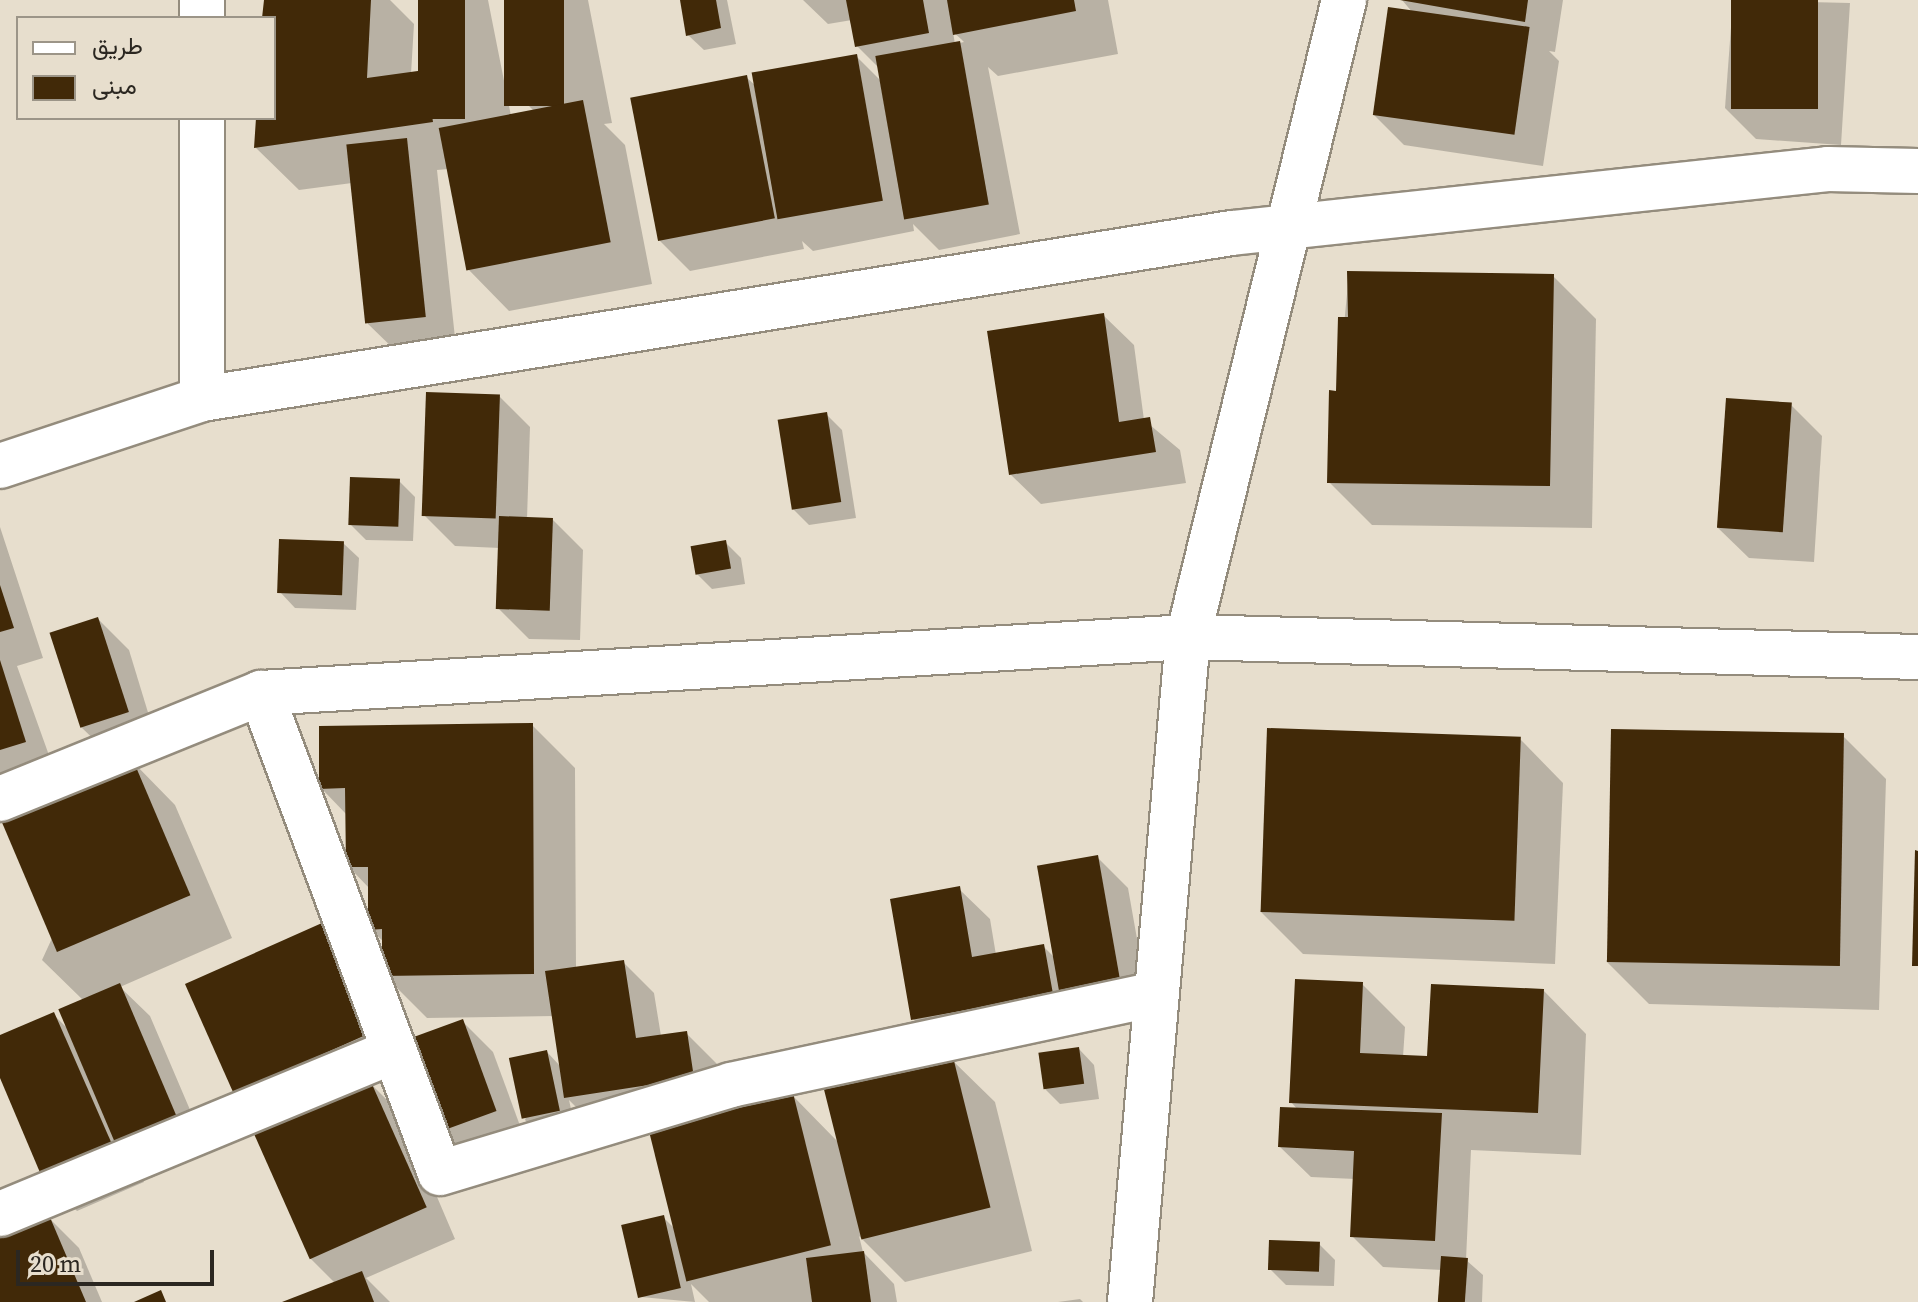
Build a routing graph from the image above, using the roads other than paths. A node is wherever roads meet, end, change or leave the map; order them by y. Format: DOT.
graph roads {
  1 [pos="1344,0"];
  2 [pos="202,120"];
  3 [pos="1918,171"];
  4 [pos="1291,228"];
  5 [pos="202,399"];
  6 [pos="0,466"];
  7 [pos="1188,637"];
  8 [pos="1918,657"];
  9 [pos="261,693"];
  10 [pos="0,799"];
  11 [pos="1155,994"];
  12 [pos="394,1051"];
  13 [pos="0,1214"];
  14 [pos="1130,1302"];
  1 -- 4 [label="street"];
  2 -- 5 [label="street"];
  3 -- 4 [label="street"];
  4 -- 5 [label="street"];
  4 -- 7 [label="street"];
  5 -- 6 [label="street"];
  7 -- 8 [label="street"];
  7 -- 9 [label="street"];
  7 -- 11 [label="street"];
  9 -- 10 [label="street"];
  9 -- 12 [label="street"];
  11 -- 12 [label="street"];
  11 -- 14 [label="street"];
  12 -- 13 [label="street"];
}
